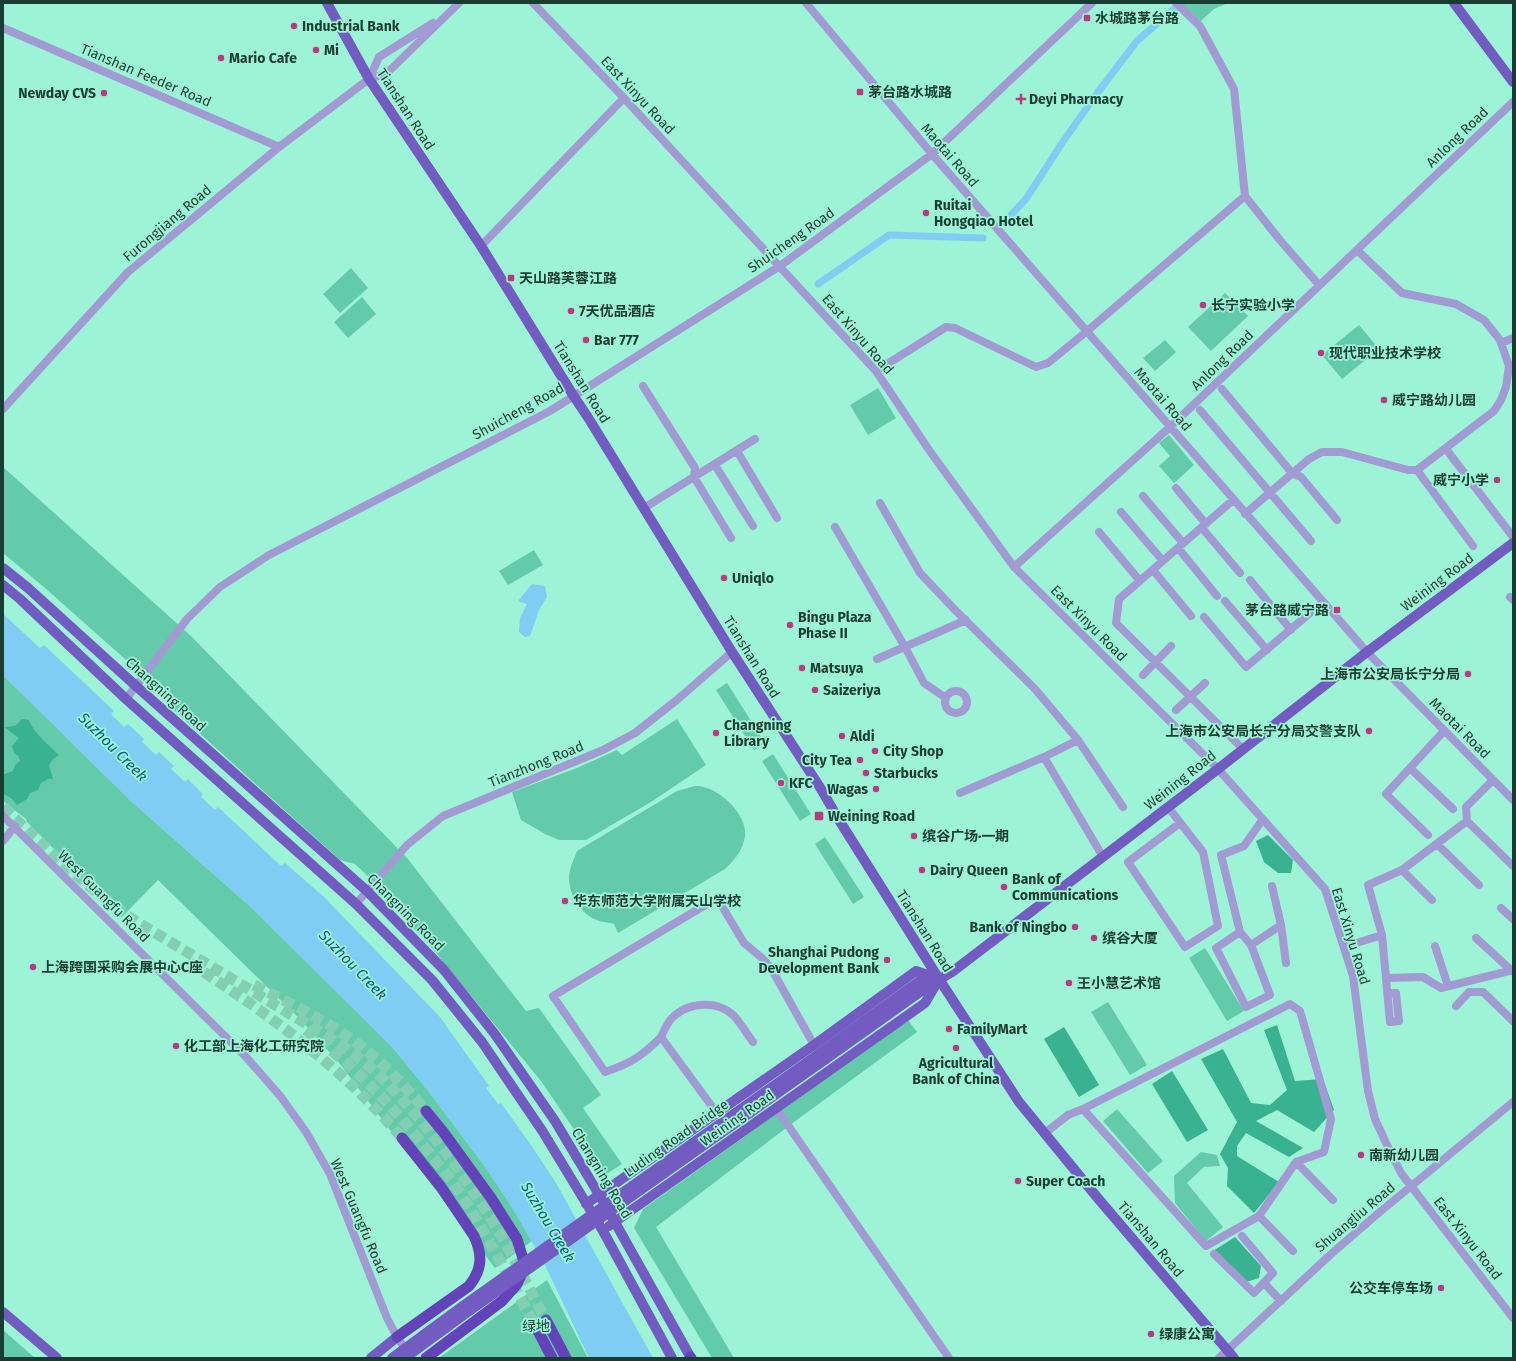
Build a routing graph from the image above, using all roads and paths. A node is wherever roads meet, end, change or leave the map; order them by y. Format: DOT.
graph roads {
  1 [pos="327,3"];
  2 [pos="459,3"];
  3 [pos="533,3"];
  4 [pos="806,3"];
  5 [pos="1092,3"];
  6 [pos="1176,3"];
  7 [pos="1454,3"];
  8 [pos="446,15"];
  9 [pos="3,28"];
  10 [pos="369,79"];
  11 [pos="1513,82"];
  12 [pos="624,98"];
  13 [pos="1513,102"];
  14 [pos="278,147"];
  15 [pos="932,154"];
  16 [pos="1245,196"];
  17 [pos="481,246"];
  18 [pos="1357,250"];
  19 [pos="780,266"];
  20 [pos="1319,285"];
  21 [pos="1086,332"];
  22 [pos="1513,338"];
  23 [pos="1501,343"];
  24 [pos="876,371"];
  25 [pos="643,386"];
  26 [pos="1222,389"];
  27 [pos="573,395"];
  28 [pos="3,409"];
  29 [pos="1200,410"];
  30 [pos="1170,427"];
  31 [pos="755,439"];
  32 [pos="1446,449"];
  33 [pos="737,451"];
  34 [pos="715,464"];
  35 [pos="1417,470"];
  36 [pos="1292,473"];
  37 [pos="694,478"];
  38 [pos="1176,488"];
  39 [pos="1270,493"];
  40 [pos="1143,496"];
  41 [pos="1233,500"];
  42 [pos="880,503"];
  43 [pos="644,508"];
  44 [pos="1120,512"];
  45 [pos="1245,514"];
  46 [pos="777,518"];
  47 [pos="1337,520"];
  48 [pos="753,526"];
  49 [pos="1204,526"];
  50 [pos="835,527"];
  51 [pos="1099,532"];
  52 [pos="731,538"];
  53 [pos="1513,538"];
  54 [pos="1311,541"];
  55 [pos="1513,543"];
  56 [pos="1181,546"];
  57 [pos="1473,546"];
  58 [pos="1163,561"];
  59 [pos="1014,567"];
  60 [pos="3,568"];
  61 [pos="1153,570"];
  62 [pos="1240,573"];
  63 [pos="1250,580"];
  64 [pos="1140,581"];
  65 [pos="3,585"];
  66 [pos="1217,596"];
  67 [pos="1225,601"];
  68 [pos="1323,602"];
  69 [pos="1191,616"];
  70 [pos="1204,617"];
  71 [pos="966,620"];
  72 [pos="1290,630"];
  73 [pos="1171,646"];
  74 [pos="905,647"];
  75 [pos="1267,650"];
  76 [pos="732,652"];
  77 [pos="1367,652"];
  78 [pos="877,659"];
  79 [pos="1155,662"];
  80 [pos="1143,675"];
  81 [pos="1205,683"];
  82 [pos="136,686"];
  83 [pos="1190,697"];
  84 [pos="946,698"];
  85 [pos="126,699"];
  86 [pos="1176,710"];
  87 [pos="1444,731"];
  88 [pos="1078,740"];
  89 [pos="1243,749"];
  90 [pos="1044,757"];
  91 [pos="1410,768"];
  92 [pos="1218,769"];
  93 [pos="1493,780"];
  94 [pos="960,793"];
  95 [pos="1513,800"];
  96 [pos="1123,807"];
  97 [pos="1168,807"];
  98 [pos="1453,809"];
  99 [pos="3,816"];
  100 [pos="1263,819"];
  101 [pos="1466,821"];
  102 [pos="1180,823"];
  103 [pos="15,826"];
  104 [pos="1428,835"];
  105 [pos="3,841"];
  106 [pos="1437,844"];
  107 [pos="1103,857"];
  108 [pos="1513,866"];
  109 [pos="1402,870"];
  110 [pos="1479,885"];
  111 [pos="1272,886"];
  112 [pos="367,891"];
  113 [pos="1432,900"];
  114 [pos="356,904"];
  115 [pos="1501,908"];
  116 [pos="1513,919"];
  117 [pos="1281,925"];
  118 [pos="1240,932"];
  119 [pos="1382,936"];
  120 [pos="1476,938"];
  121 [pos="1251,945"];
  122 [pos="1435,946"];
  123 [pos="1344,947"];
  124 [pos="1286,963"];
  125 [pos="1513,971"];
  126 [pos="1386,978"];
  127 [pos="939,979"];
  128 [pos="1448,986"];
  129 [pos="1387,992"];
  130 [pos="1456,1006"];
  131 [pos="1513,1021"];
  132 [pos="661,1037"];
  133 [pos="753,1042"];
  134 [pos="814,1044"];
  135 [pos="823,1056"];
  136 [pos="1513,1102"];
  137 [pos="776,1108"];
  138 [pos="1083,1109"];
  139 [pos="426,1111"];
  140 [pos="716,1112"];
  141 [pos="1045,1133"];
  142 [pos="402,1138"];
  143 [pos="1296,1162"];
  144 [pos="1411,1186"];
  145 [pos="599,1195"];
  146 [pos="1333,1200"];
  147 [pos="586,1204"];
  148 [pos="1259,1216"];
  149 [pos="615,1222"];
  150 [pos="603,1231"];
  151 [pos="1242,1236"];
  152 [pos="1293,1251"];
  153 [pos="1214,1254"];
  154 [pos="1264,1283"];
  155 [pos="1281,1301"];
  156 [pos="3,1312"];
  157 [pos="1513,1318"];
  158 [pos="546,1320"];
  159 [pos="536,1327"];
  160 [pos="397,1337"];
  161 [pos="1230,1354"];
  162 [pos="57,1358"];
  163 [pos="371,1358"];
  164 [pos="392,1358"];
  165 [pos="405,1358"];
  166 [pos="412,1358"];
  167 [pos="426,1358"];
  168 [pos="552,1358"];
  169 [pos="566,1358"];
  170 [pos="672,1358"];
  171 [pos="691,1358"];
  172 [pos="949,1358"];
  173 [pos="1219,1358"];
  1 -- 10 [label="main road, Tianshan Road"];
  2 -- 8 [label="street, Furongjiang Road"];
  3 -- 12 [label="street, East Xinyu Road"];
  4 -- 15 [label="street, Maotai Road"];
  5 -- 15 [label="street, Shuicheng Road"];
  6 -- 16 [label="street"];
  7 -- 11 [label="main road"];
  8 -- 10 [label="street, Furongjiang Road"];
  8 -- 10 [label="street, Furongjiang Road"];
  9 -- 14 [label="street, Tianshan Feeder Road"];
  10 -- 14 [label="street, Furongjiang Road"];
  10 -- 17 [label="main road, Tianshan Road"];
  12 -- 17 [label="street"];
  12 -- 19 [label="street, East Xinyu Road"];
  13 -- 18 [label="street, Anlong Road"];
  14 -- 28 [label="street, Furongjiang Road"];
  15 -- 19 [label="street, Shuicheng Road"];
  15 -- 21 [label="street, Maotai Road"];
  16 -- 20 [label="street"];
  16 -- 21 [label="street"];
  17 -- 27 [label="main road, Tianshan Road"];
  18 -- 20 [label="street, Anlong Road"];
  18 -- 23 [label="street"];
  19 -- 24 [label="street, East Xinyu Road"];
  19 -- 27 [label="street, Shuicheng Road"];
  20 -- 30 [label="street, Anlong Road"];
  21 -- 24 [label="street"];
  21 -- 30 [label="street, Maotai Road"];
  22 -- 23 [label="street"];
  23 -- 32 [label="street"];
  24 -- 59 [label="street, East Xinyu Road"];
  25 -- 37 [label="street"];
  26 -- 36 [label="street"];
  27 -- 43 [label="main road, Tianshan Road"];
  27 -- 82 [label="street, Shuicheng Road"];
  29 -- 39 [label="street"];
  30 -- 41 [label="street, Maotai Road"];
  30 -- 59 [label="street, Anlong Road"];
  31 -- 33 [label="street"];
  32 -- 35 [label="street"];
  32 -- 53 [label="street"];
  33 -- 34 [label="street"];
  33 -- 46 [label="street"];
  34 -- 37 [label="street"];
  34 -- 48 [label="street"];
  35 -- 36 [label="street"];
  35 -- 57 [label="street"];
  36 -- 39 [label="street"];
  36 -- 47 [label="street"];
  37 -- 43 [label="street"];
  37 -- 52 [label="street"];
  38 -- 49 [label="street"];
  39 -- 45 [label="street"];
  39 -- 54 [label="street"];
  40 -- 56 [label="street"];
  41 -- 45 [label="street, Maotai Road"];
  41 -- 49 [label="street"];
  42 -- 71 [label="street"];
  43 -- 76 [label="main road, Tianshan Road"];
  44 -- 58 [label="street"];
  45 -- 68 [label="street, Maotai Road"];
  49 -- 56 [label="street"];
  49 -- 62 [label="street"];
  50 -- 74 [label="street"];
  51 -- 64 [label="street"];
  55 -- 77 [label="main road, Weining Road"];
  56 -- 58 [label="street"];
  56 -- 66 [label="street"];
  58 -- 61 [label="street"];
  59 -- 92 [label="street, East Xinyu Road"];
  60 -- 82 [label="main road, Changning Road"];
  61 -- 64 [label="street"];
  61 -- 69 [label="street"];
  63 -- 72 [label="street"];
  64 -- 79 [label="street"];
  65 -- 85 [label="main road, Changning Road"];
  67 -- 75 [label="street"];
  68 -- 72 [label="street"];
  68 -- 77 [label="street, Maotai Road"];
  70 -- 75 [label="street"];
  71 -- 74 [label="street"];
  71 -- 88 [label="street"];
  72 -- 75 [label="street"];
  73 -- 79 [label="street"];
  74 -- 78 [label="street"];
  74 -- 84 [label="street"];
  76 -- 112 [label="street, Tianzhong Road"];
  76 -- 127 [label="main road, Tianshan Road"];
  77 -- 87 [label="street, Maotai Road"];
  77 -- 89 [label="main road, Weining Road"];
  79 -- 80 [label="street"];
  79 -- 83 [label="street"];
  81 -- 83 [label="street"];
  82 -- 85 [label="street, Shuicheng Road"];
  82 -- 112 [label="main road, Changning Road"];
  83 -- 86 [label="street"];
  83 -- 89 [label="street"];
  85 -- 114 [label="main road, Changning Road"];
  87 -- 91 [label="street"];
  87 -- 93 [label="street, Maotai Road"];
  88 -- 90 [label="street"];
  88 -- 96 [label="street"];
  89 -- 92 [label="main road, Weining Road"];
  90 -- 94 [label="street"];
  90 -- 107 [label="street"];
  91 -- 98 [label="street"];
  91 -- 104 [label="street"];
  92 -- 97 [label="main road, Weining Road"];
  92 -- 100 [label="street, East Xinyu Road"];
  93 -- 95 [label="street, Maotai Road"];
  93 -- 101 [label="street"];
  97 -- 102 [label="street"];
  97 -- 107 [label="main road, Weining Road"];
  99 -- 103 [label="street, West Guangfu Road"];
  100 -- 118 [label="street"];
  100 -- 123 [label="street, East Xinyu Road"];
  101 -- 106 [label="street"];
  101 -- 108 [label="street"];
  102 -- 102 [label="street"];
  103 -- 105 [label="street"];
  103 -- 160 [label="street, West Guangfu Road"];
  106 -- 109 [label="street"];
  106 -- 110 [label="street"];
  107 -- 127 [label="main road, Weining Road"];
  109 -- 113 [label="street"];
  109 -- 119 [label="street"];
  111 -- 117 [label="street"];
  112 -- 114 [label="street, Tianzhong Road"];
  112 -- 145 [label="main road, Changning Road"];
  114 -- 147 [label="main road, Changning Road"];
  115 -- 116 [label="street"];
  117 -- 121 [label="street"];
  117 -- 124 [label="street"];
  118 -- 121 [label="street"];
  118 -- 121 [label="street"];
  119 -- 123 [label="street"];
  119 -- 126 [label="street"];
  120 -- 125 [label="street"];
  122 -- 128 [label="street"];
  123 -- 144 [label="street, East Xinyu Road"];
  125 -- 128 [label="street"];
  126 -- 128 [label="street"];
  126 -- 129 [label="street"];
  127 -- 134 [label="main road, Weining Road"];
  127 -- 135 [label="main road, Weining Road"];
  127 -- 137 [label="main road, Weining Road"];
  127 -- 141 [label="main road, Tianshan Road"];
  130 -- 131 [label="street"];
  132 -- 133 [label="street"];
  132 -- 134 [label="street"];
  132 -- 140 [label="street"];
  134 -- 140 [label="main road, Weining Road"];
  135 -- 164 [label="main road, Luding Road Bridge, bridge"];
  135 -- 165 [label="main road, Luding Road Bridge, bridge"];
  136 -- 144 [label="street, Shuangliu Road"];
  137 -- 149 [label="main road, Weining Road"];
  137 -- 172 [label="street"];
  138 -- 141 [label="street"];
  138 -- 143 [label="street"];
  138 -- 148 [label="street"];
  139 -- 167 [label="highway"];
  140 -- 145 [label="main road, Weining Road"];
  141 -- 161 [label="main road, Tianshan Road"];
  142 -- 160 [label="highway"];
  143 -- 146 [label="street"];
  143 -- 148 [label="street"];
  144 -- 155 [label="street, Shuangliu Road"];
  144 -- 157 [label="street, East Xinyu Road"];
  145 -- 147 [label="main road, Weining Road"];
  145 -- 149 [label="main road, Changning Road"];
  147 -- 150 [label="main road, Changning Road"];
  148 -- 152 [label="street"];
  149 -- 150 [label="main road, Weining Road"];
  149 -- 171 [label="main road, Changning Road"];
  150 -- 170 [label="main road, Changning Road"];
  151 -- 154 [label="street"];
  153 -- 154 [label="street"];
  154 -- 155 [label="street"];
  155 -- 161 [label="street, Shuangliu Road"];
  156 -- 162 [label="main road"];
  158 -- 169 [label="highway"];
  159 -- 168 [label="highway"];
  160 -- 163 [label="main road"];
  160 -- 166 [label="street, West Guangfu Road"];
  161 -- 173 [label="street, Shuangliu Road"];
}
